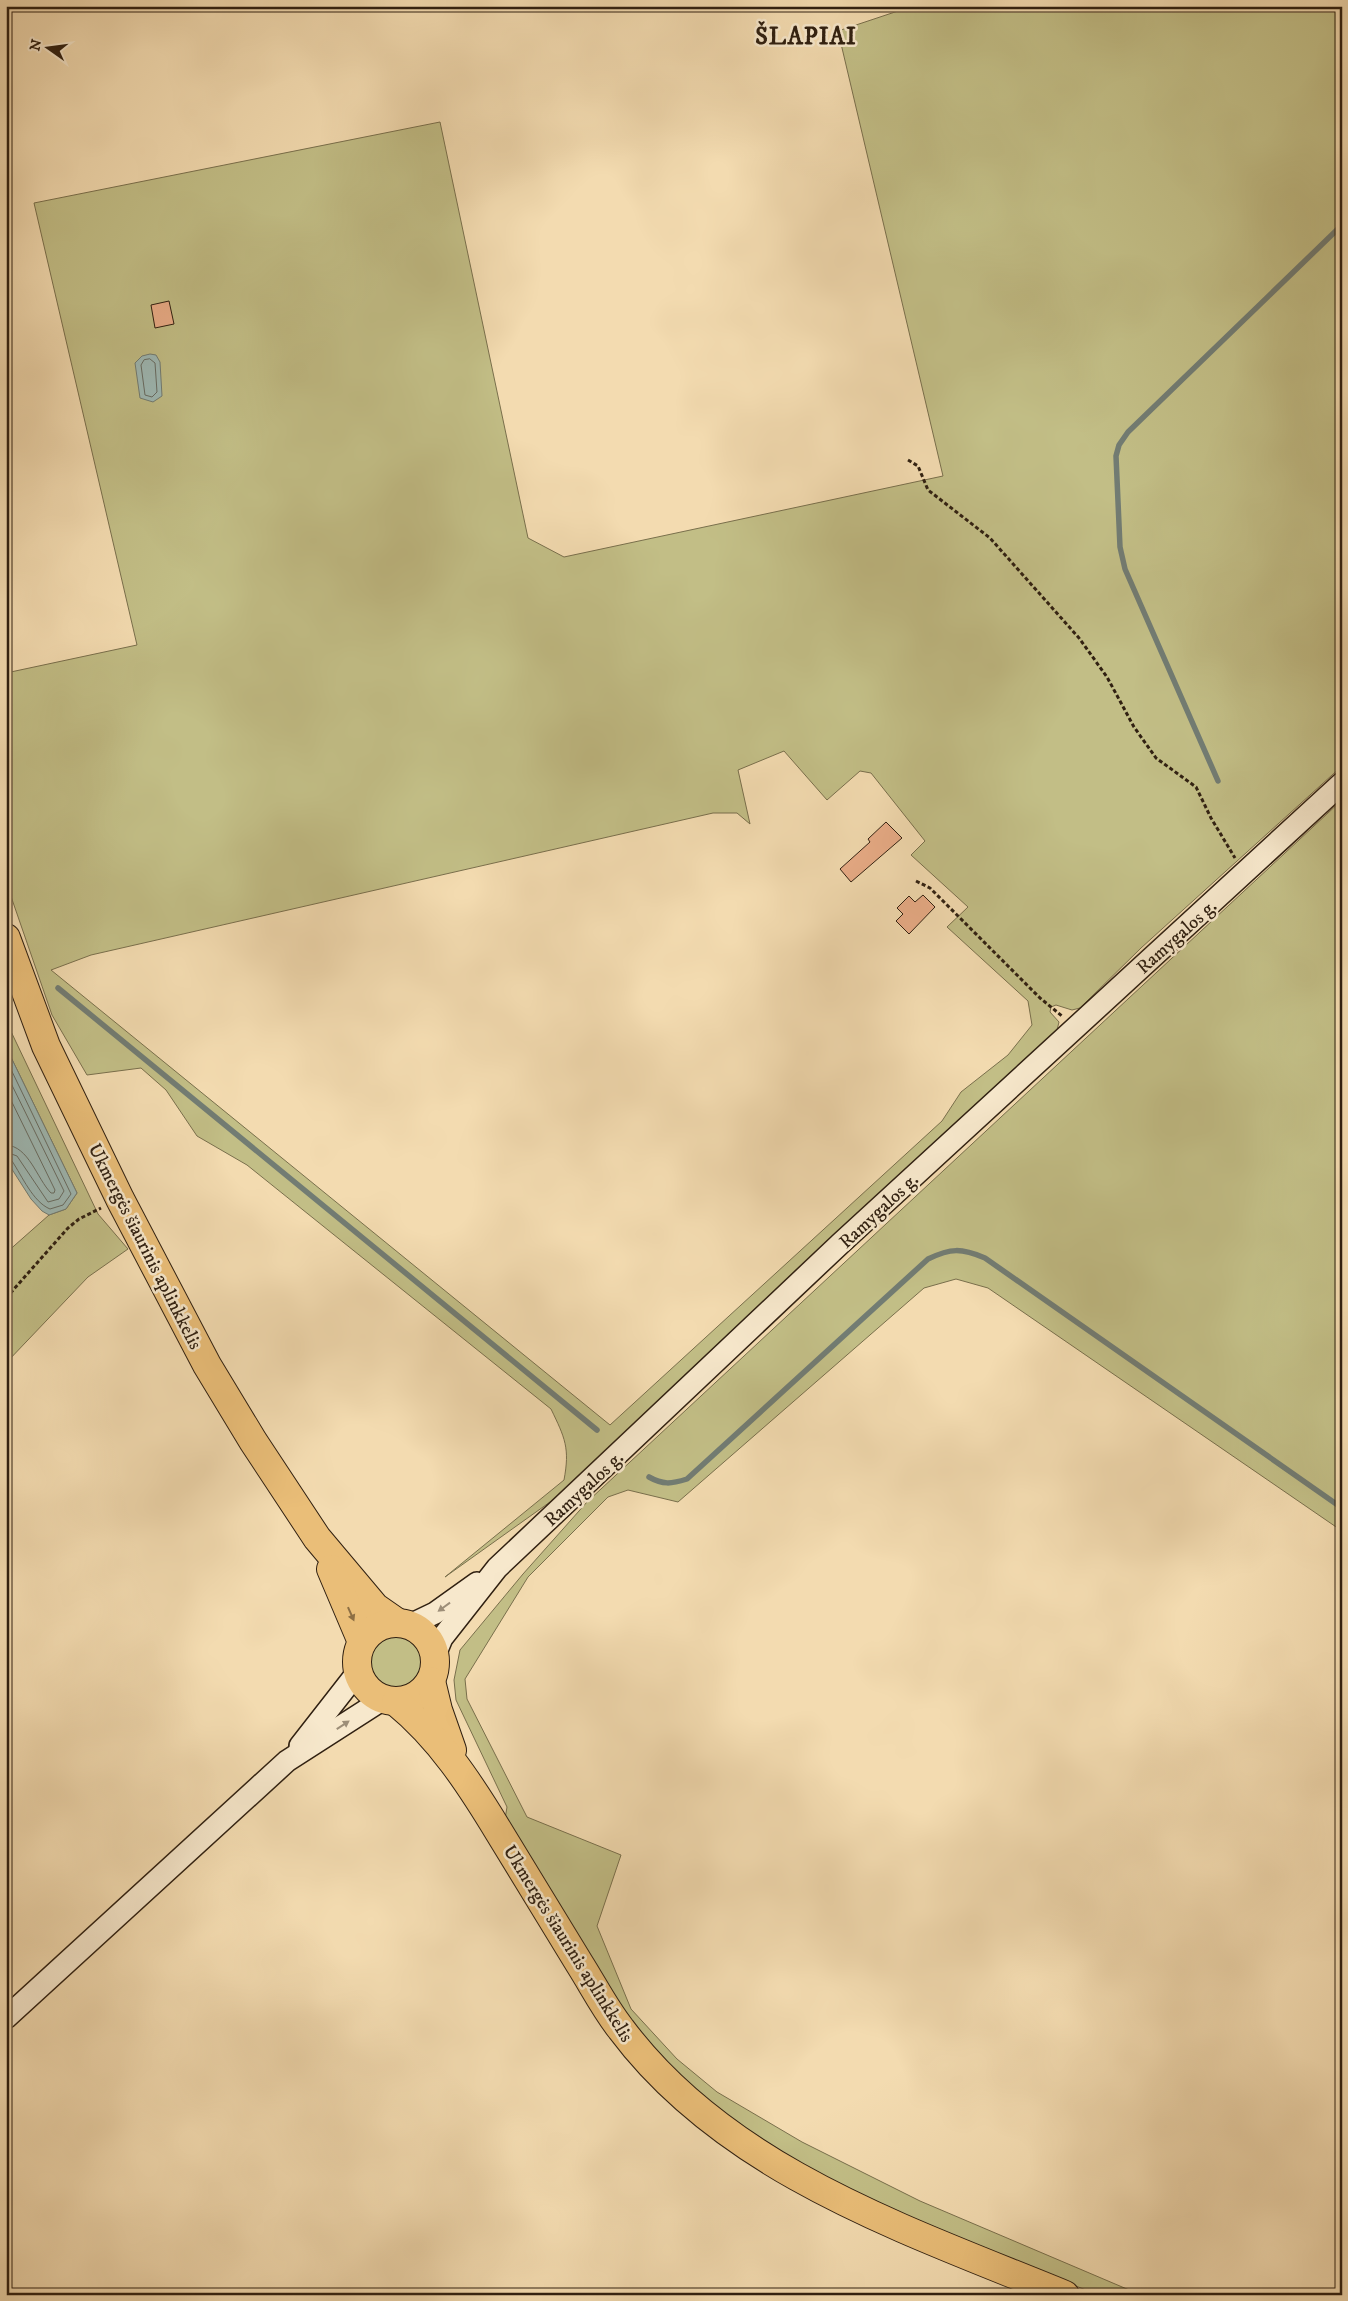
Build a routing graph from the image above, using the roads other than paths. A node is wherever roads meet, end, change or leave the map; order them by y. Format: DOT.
graph roads {
  1 [pos="1342,783"];
  2 [pos="6,938"];
  3 [pos="317,1538"];
  4 [pos="498,1568"];
  5 [pos="404,1624"];
  6 [pos="362,1642"];
  7 [pos="433,1668"];
  8 [pos="357,1673"];
  9 [pos="389,1701"];
  10 [pos="287,1761"];
  11 [pos="460,1770"];
  12 [pos="6,2018"];
  13 [pos="1065,2295"];
  1 -- 4 [label="main road, Ramygalos g."];
  2 -- 3 [label="highway, Ukmergės šiaurinis aplinkkelis"];
  3 -- 5 [label="highway, Ukmergės šiaurinis aplinkkelis"];
  3 -- 6 [label="highway, Ukmergės šiaurinis aplinkkelis, one-way"];
  4 -- 5 [label="main road, one-way"];
  4 -- 7 [label="main road, Ramygalos g."];
  5 -- 6 [label="highway"];
  5 -- 7 [label="highway"];
  6 -- 8 [label="highway"];
  7 -- 9 [label="highway"];
  7 -- 11 [label="highway, Ukmergės šiaurinis aplinkkelis"];
  8 -- 9 [label="highway"];
  8 -- 10 [label="main road"];
  10 -- 9 [label="main road, one-way"];
  9 -- 11 [label="highway, Ukmergės šiaurinis aplinkkelis"];
  10 -- 12 [label="main road"];
  11 -- 13 [label="highway, Ukmergės šiaurinis aplinkkelis"];
}
